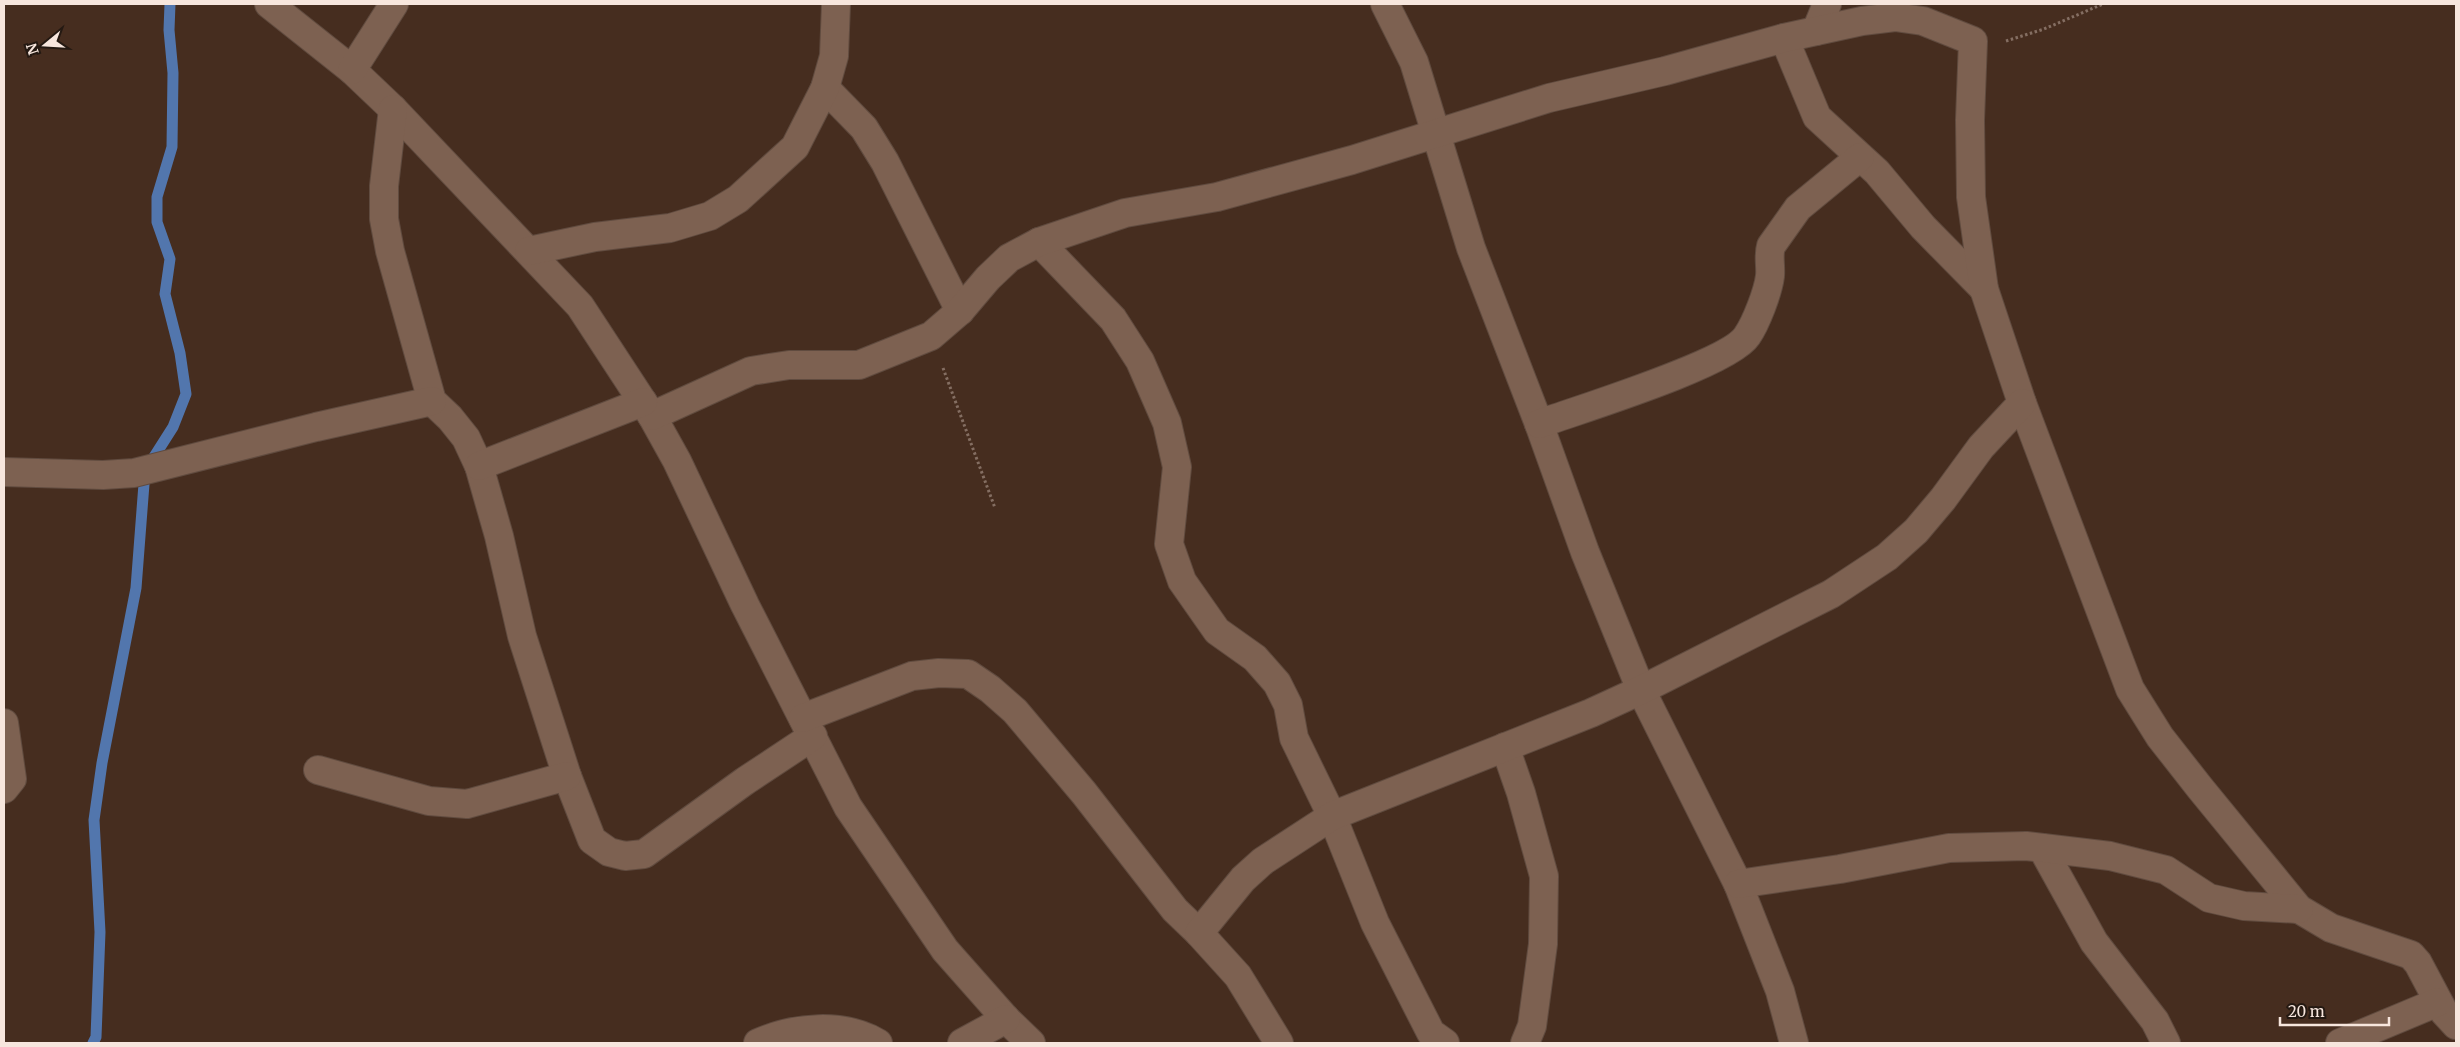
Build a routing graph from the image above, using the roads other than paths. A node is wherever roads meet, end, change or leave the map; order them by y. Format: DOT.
graph roads {
  1 [pos="269,4"];
  2 [pos="394,4"];
  3 [pos="836,4"];
  4 [pos="1385,4"];
  5 [pos="1827,4"];
  6 [pos="1816,31"];
  7 [pos="1784,38"];
  8 [pos="352,70"];
  9 [pos="825,88"];
  10 [pos="393,108"];
  11 [pos="1436,134"];
  12 [pos="1860,157"];
  13 [pos="1039,242"];
  14 [pos="530,251"];
  15 [pos="1984,289"];
  16 [pos="960,310"];
  17 [pos="432,402"];
  18 [pos="2022,403"];
  19 [pos="647,409"];
  20 [pos="1539,424"];
  21 [pos="479,466"];
  22 [pos="4,472"];
  23 [pos="1640,690"];
  24 [pos="4,723"];
  25 [pos="808,727"];
  26 [pos="1505,747"];
  27 [pos="318,770"];
  28 [pos="567,776"];
  29 [pos="4,789"];
  30 [pos="1332,816"];
  31 [pos="2042,848"];
  32 [pos="1738,884"];
  33 [pos="2299,909"];
  34 [pos="1199,933"];
  35 [pos="2438,1002"];
  36 [pos="1006,1019"];
  37 [pos="2456,1025"];
  38 [pos="758,1043"];
  39 [pos="878,1043"];
  40 [pos="962,1043"];
  41 [pos="1031,1043"];
  42 [pos="1279,1043"];
  43 [pos="1445,1043"];
  44 [pos="1525,1043"];
  45 [pos="1794,1043"];
  46 [pos="2166,1043"];
  47 [pos="2340,1043"];
  1 -- 8 [label="street"];
  2 -- 8 [label="street"];
  3 -- 9 [label="street"];
  4 -- 11 [label="street"];
  5 -- 6 [label="street"];
  6 -- 7 [label="street"];
  6 -- 15 [label="street"];
  7 -- 11 [label="street"];
  7 -- 12 [label="street"];
  8 -- 10 [label="street"];
  9 -- 14 [label="street"];
  9 -- 16 [label="street"];
  10 -- 14 [label="street"];
  10 -- 17 [label="street"];
  11 -- 13 [label="street"];
  11 -- 20 [label="street"];
  12 -- 15 [label="street"];
  12 -- 20 [label="street"];
  13 -- 16 [label="street"];
  13 -- 30 [label="street"];
  14 -- 19 [label="street"];
  15 -- 18 [label="street"];
  16 -- 19 [label="street"];
  17 -- 21 [label="street"];
  17 -- 22 [label="street"];
  18 -- 23 [label="street"];
  18 -- 33 [label="street"];
  19 -- 21 [label="street"];
  19 -- 25 [label="street"];
  20 -- 23 [label="street"];
  21 -- 28 [label="street"];
  23 -- 26 [label="street"];
  23 -- 32 [label="street"];
  24 -- 29 [label="street"];
  25 -- 28 [label="street"];
  25 -- 34 [label="street"];
  25 -- 36 [label="street"];
  26 -- 30 [label="street"];
  26 -- 44 [label="street"];
  27 -- 28 [label="street"];
  30 -- 34 [label="street"];
  30 -- 43 [label="street"];
  31 -- 32 [label="street"];
  31 -- 33 [label="street"];
  31 -- 46 [label="street"];
  32 -- 45 [label="street"];
  33 -- 35 [label="street"];
  34 -- 42 [label="street"];
  35 -- 37 [label="street"];
  35 -- 47 [label="street"];
  36 -- 40 [label="street"];
  36 -- 41 [label="street"];
  38 -- 39 [label="street"];
}
